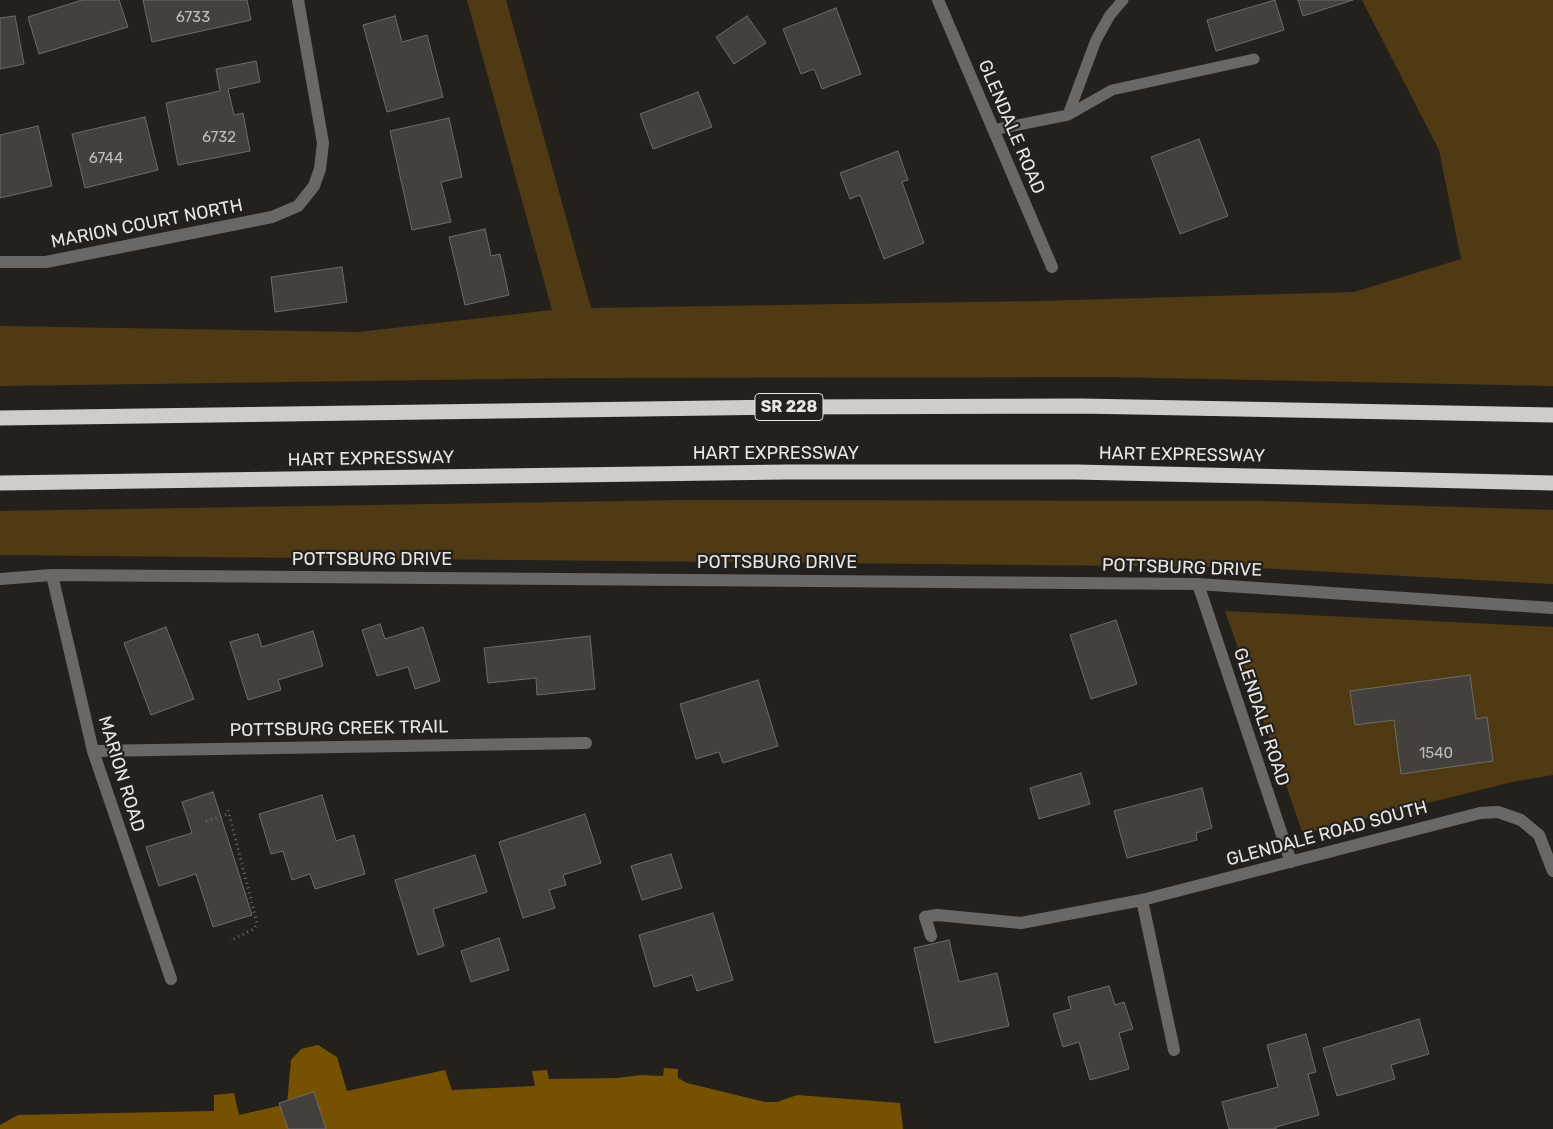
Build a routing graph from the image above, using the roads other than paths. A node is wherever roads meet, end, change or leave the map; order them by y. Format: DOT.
graph roads {
  1 [pos="298,0"];
  2 [pos="938,0"];
  3 [pos="1123,0"];
  4 [pos="1254,59"];
  5 [pos="1068,116"];
  6 [pos="994,130"];
  7 [pos="0,262"];
  8 [pos="1052,267"];
  9 [pos="1553,415"];
  10 [pos="0,418"];
  11 [pos="0,483"];
  12 [pos="1553,483"];
  13 [pos="52,575"];
  14 [pos="0,579"];
  15 [pos="1198,584"];
  16 [pos="1553,608"];
  17 [pos="586,743"];
  18 [pos="93,750"];
  19 [pos="1291,862"];
  20 [pos="1553,871"];
  21 [pos="1142,900"];
  22 [pos="930,936"];
  23 [pos="172,978"];
  24 [pos="1174,1050"];
  1 -- 7 [label="street, MARION COURT NORTH"];
  2 -- 6 [label="street, GLENDALE ROAD"];
  3 -- 5 [label="lane"];
  4 -- 5 [label="lane"];
  5 -- 6 [label="lane"];
  6 -- 8 [label="street, GLENDALE ROAD"];
  9 -- 10 [label="highway, SR 228"];
  11 -- 12 [label="highway, HART EXPRESSWAY"];
  13 -- 14 [label="street, POTTSBURG DRIVE"];
  13 -- 15 [label="street, POTTSBURG DRIVE"];
  13 -- 18 [label="street, MARION ROAD"];
  15 -- 16 [label="street, POTTSBURG DRIVE"];
  15 -- 19 [label="street, GLENDALE ROAD"];
  17 -- 18 [label="street, POTTSBURG CREEK TRAIL"];
  18 -- 23 [label="street, MARION ROAD"];
  19 -- 20 [label="street, GLENDALE ROAD SOUTH"];
  19 -- 21 [label="street, GLENDALE ROAD SOUTH"];
  21 -- 22 [label="street, GLENDALE ROAD SOUTH"];
  21 -- 24 [label="street"];
}
